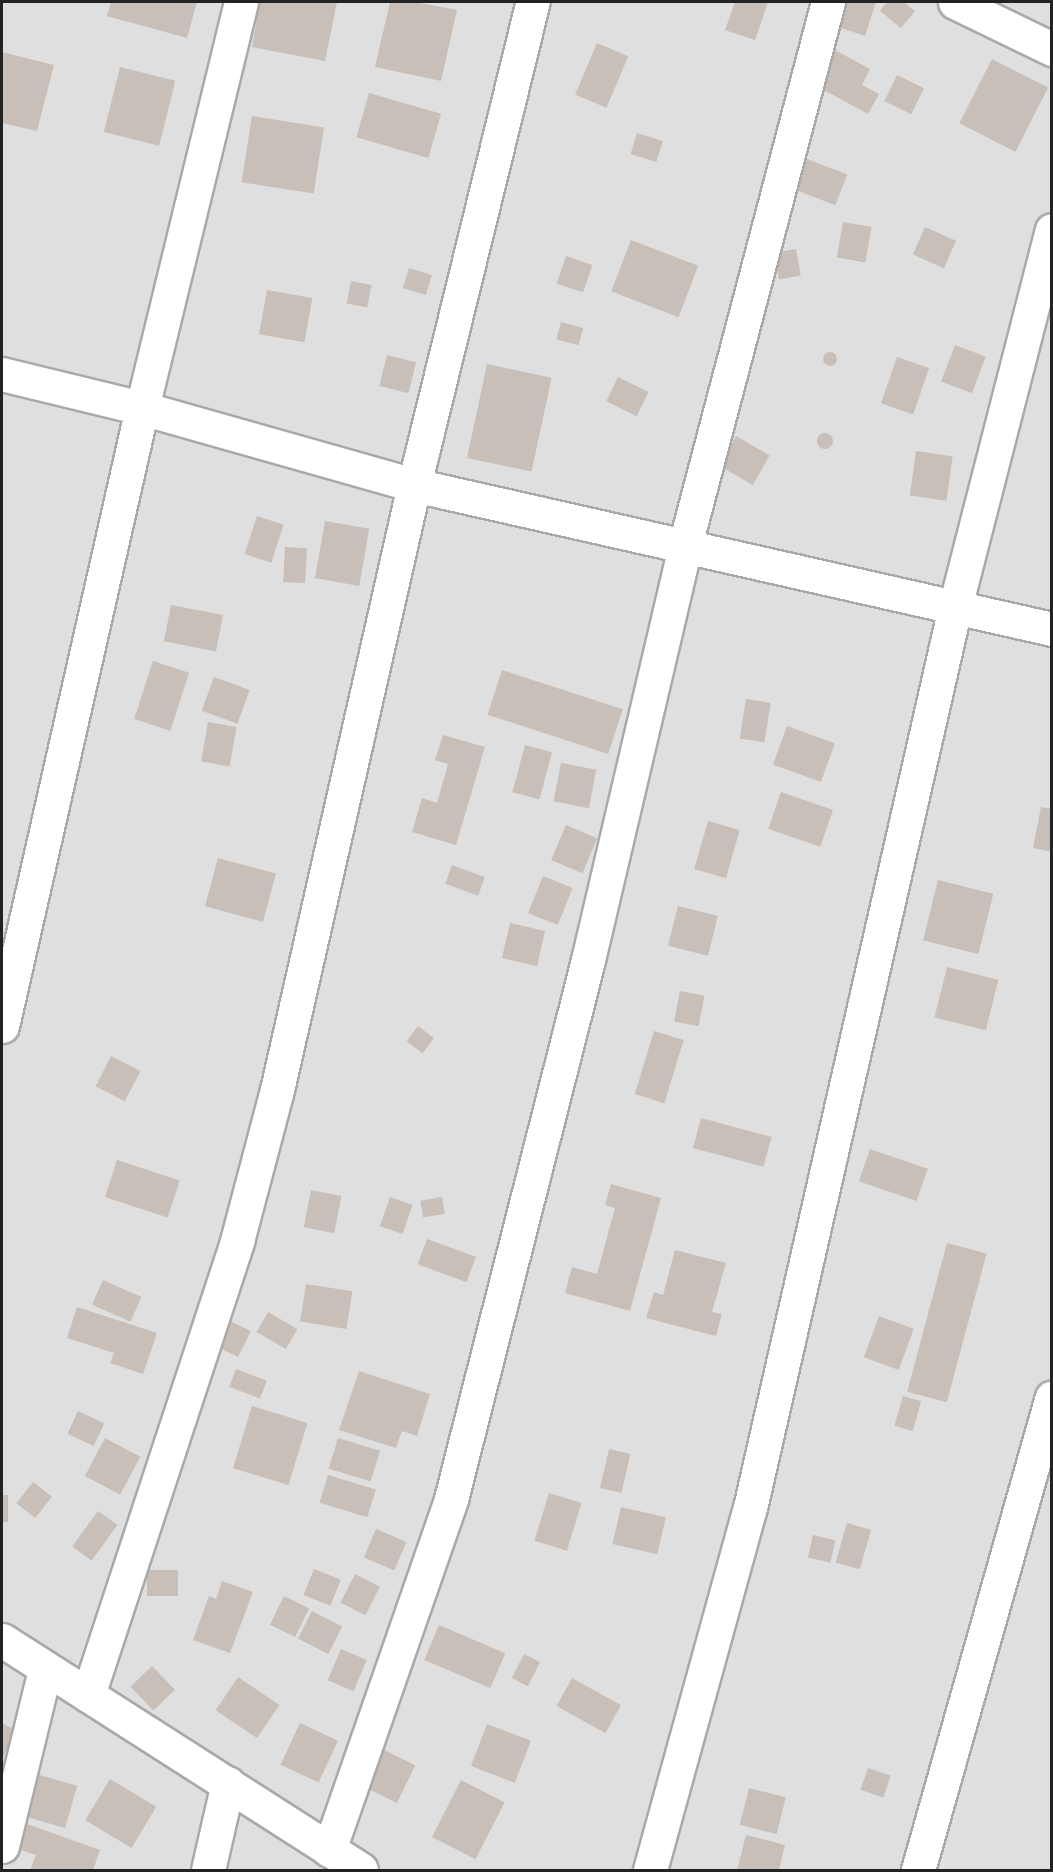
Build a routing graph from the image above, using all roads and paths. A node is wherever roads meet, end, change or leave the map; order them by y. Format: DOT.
graph roads {
  1 [pos="241,2"];
  2 [pos="533,2"];
  3 [pos="828,2"];
  4 [pos="955,2"];
  5 [pos="1052,48"];
  6 [pos="1052,230"];
  7 [pos="2,374"];
  8 [pos="142,408"];
  9 [pos="414,485"];
  10 [pos="685,545"];
  11 [pos="955,607"];
  12 [pos="1052,629"];
  13 [pos="2,1026"];
  14 [pos="1052,1398"];
  15 [pos="2,1640"];
  16 [pos="45,1670"];
  17 [pos="88,1695"];
  18 [pos="228,1783"];
  19 [pos="2,1846"];
  20 [pos="329,1850"];
  21 [pos="208,1870"];
  22 [pos="361,1870"];
  23 [pos="650,1870"];
  24 [pos="918,1870"];
  1 -- 8 [label="street"];
  2 -- 9 [label="street"];
  3 -- 10 [label="street"];
  4 -- 5 [label="street"];
  6 -- 11 [label="street"];
  7 -- 8 [label="street"];
  8 -- 9 [label="street"];
  8 -- 13 [label="street"];
  9 -- 10 [label="street"];
  9 -- 17 [label="street"];
  10 -- 11 [label="street"];
  10 -- 20 [label="street"];
  11 -- 12 [label="street"];
  11 -- 23 [label="street"];
  14 -- 24 [label="street"];
  15 -- 16 [label="street"];
  16 -- 17 [label="street"];
  16 -- 19 [label="street"];
  17 -- 18 [label="street"];
  18 -- 20 [label="street"];
  18 -- 21 [label="street"];
  20 -- 22 [label="street"];
}
